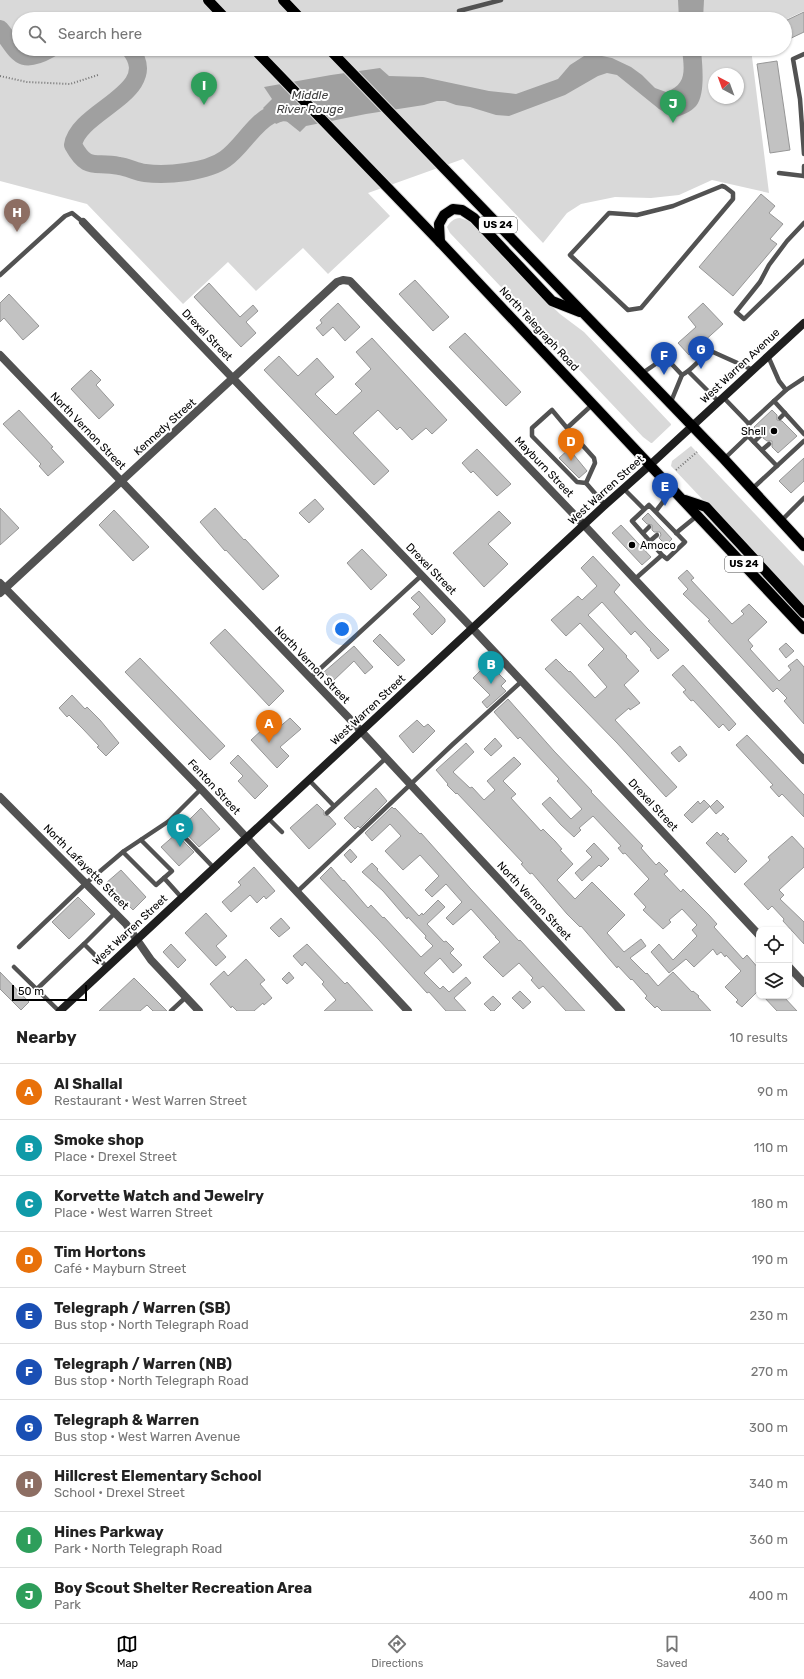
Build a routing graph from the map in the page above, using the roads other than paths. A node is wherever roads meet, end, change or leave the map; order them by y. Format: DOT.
graph roads {
  1 [pos="208,0"];
  2 [pos="283,0"];
  3 [pos="501,0"];
  4 [pos="459,11"];
  5 [pos="219,12"];
  6 [pos="294,12"];
  7 [pos="804,54"];
  8 [pos="261,56"];
  9 [pos="335,56"];
  10 [pos="802,97"];
  11 [pos="804,154"];
  12 [pos="804,166"];
  13 [pos="779,173"];
  14 [pos="804,176"];
  15 [pos="83,222"];
  16 [pos="804,223"];
  17 [pos="440,242"];
  18 [pos="570,255"];
  19 [pos="804,261"];
  20 [pos="0,275"];
  21 [pos="346,281"];
  22 [pos="584,314"];
  23 [pos="804,323"];
  24 [pos="0,355"];
  25 [pos="768,356"];
  26 [pos="753,370"];
  27 [pos="689,372"];
  28 [pos="641,374"];
  29 [pos="682,375"];
  30 [pos="804,378"];
  31 [pos="234,379"];
  32 [pos="786,390"];
  33 [pos="721,399"];
  34 [pos="774,400"];
  35 [pos="593,404"];
  36 [pos="670,404"];
  37 [pos="785,413"];
  38 [pos="780,418"];
  39 [pos="793,422"];
  40 [pos="749,424"];
  41 [pos="692,426"];
  42 [pos="788,426"];
  43 [pos="567,428"];
  44 [pos="804,434"];
  45 [pos="761,435"];
  46 [pos="748,436"];
  47 [pos="804,441"];
  48 [pos="754,442"];
  49 [pos="769,444"];
  50 [pos="762,450"];
  51 [pos="724,459"];
  52 [pos="650,465"];
  53 [pos="777,466"];
  54 [pos="122,481"];
  55 [pos="586,482"];
  56 [pos="624,489"];
  57 [pos="673,489"];
  58 [pos="752,490"];
  59 [pos="804,498"];
  60 [pos="684,499"];
  61 [pos="604,505"];
  62 [pos="644,510"];
  63 [pos="656,511"];
  64 [pos="698,515"];
  65 [pos="660,516"];
  66 [pos="656,521"];
  67 [pos="781,521"];
  68 [pos="584,525"];
  69 [pos="668,525"];
  70 [pos="649,527"];
  71 [pos="663,529"];
  72 [pos="643,533"];
  73 [pos="676,533"];
  74 [pos="657,535"];
  75 [pos="650,541"];
  76 [pos="804,546"];
  77 [pos="662,555"];
  78 [pos="422,575"];
  79 [pos="635,579"];
  80 [pos="2,588"];
  81 [pos="804,613"];
  82 [pos="472,628"];
  83 [pos="804,629"];
  84 [pos="310,678"];
  85 [pos="522,681"];
  86 [pos="361,732"];
  87 [pos="385,758"];
  88 [pos="804,760"];
  89 [pos="309,780"];
  90 [pos="410,785"];
  91 [pos="201,789"];
  92 [pos="0,797"];
  93 [pos="334,806"];
  94 [pos="326,813"];
  95 [pos="268,818"];
  96 [pos="169,821"];
  97 [pos="282,832"];
  98 [pos="246,838"];
  99 [pos="141,840"];
  100 [pos="122,852"];
  101 [pos="214,868"];
  102 [pos="164,878"];
  103 [pos="86,884"];
  104 [pos="297,892"];
  105 [pos="182,898"];
  106 [pos="115,913"];
  107 [pos="756,932"];
  108 [pos="136,940"];
  109 [pos="84,944"];
  110 [pos="19,947"];
  111 [pos="14,967"];
  112 [pos="107,967"];
  113 [pos="792,970"];
  114 [pos="804,983"];
  115 [pos="37,990"];
  116 [pos="186,997"];
  117 [pos="59,1011"];
  118 [pos="171,1011"];
  119 [pos="199,1011"];
  120 [pos="408,1011"];
  121 [pos="621,1011"];
  1 -- 5 [label="main road"];
  2 -- 6 [label="main road"];
  3 -- 4 [label="lane"];
  7 -- 10 [label="lane"];
  8 -- 17 [label="main road, North Telegraph Road / US 24"];
  9 -- 22 [label="main road, US 24"];
  10 -- 11 [label="lane"];
  12 -- 14 [label="lane"];
  13 -- 14 [label="lane"];
  15 -- 20 [label="lane"];
  15 -- 31 [label="street, Drexel Street"];
  16 -- 19 [label="lane"];
  17 -- 22 [label="main road"];
  17 -- 35 [label="main road, North Telegraph Road / US 24"];
  18 -- 18 [label="lane"];
  21 -- 31 [label="street, Kennedy Street"];
  21 -- 68 [label="street, Mayburn Street"];
  22 -- 28 [label="main road, US 24"];
  23 -- 25 [label="main road, West Warren Avenue"];
  24 -- 54 [label="street, North Vernon Street"];
  25 -- 26 [label="main road, West Warren Avenue"];
  25 -- 32 [label="lane"];
  26 -- 27 [label="lane"];
  26 -- 33 [label="main road, West Warren Avenue"];
  27 -- 29 [label="lane"];
  27 -- 33 [label="lane"];
  28 -- 29 [label="lane"];
  28 -- 36 [label="main road, US 24"];
  29 -- 36 [label="lane"];
  30 -- 32 [label="lane"];
  31 -- 54 [label="street, Kennedy Street"];
  31 -- 78 [label="street, Drexel Street"];
  32 -- 34 [label="lane"];
  33 -- 40 [label="lane"];
  33 -- 41 [label="main road, West Warren Avenue"];
  34 -- 37 [label="lane"];
  34 -- 40 [label="lane"];
  35 -- 43 [label="lane"];
  35 -- 52 [label="main road, North Telegraph Road / US 24"];
  36 -- 41 [label="main road, US 24"];
  37 -- 38 [label="lane"];
  37 -- 39 [label="lane"];
  39 -- 42 [label="lane"];
  39 -- 44 [label="lane"];
  40 -- 46 [label="lane"];
  41 -- 51 [label="main road, US 24"];
  41 -- 52 [label="main road, West Warren Street"];
  43 -- 55 [label="lane"];
  43 -- 55 [label="lane"];
  45 -- 48 [label="lane"];
  46 -- 48 [label="lane"];
  46 -- 51 [label="lane"];
  47 -- 53 [label="lane"];
  48 -- 50 [label="lane"];
  49 -- 50 [label="lane"];
  50 -- 53 [label="lane"];
  51 -- 58 [label="main road, US 24"];
  52 -- 56 [label="main road, West Warren Street"];
  52 -- 57 [label="main road, North Telegraph Road / US 24"];
  53 -- 58 [label="lane"];
  54 -- 80 [label="street, Kennedy Street"];
  54 -- 84 [label="street, North Vernon Street"];
  55 -- 61 [label="lane"];
  56 -- 61 [label="main road, West Warren Street"];
  56 -- 62 [label="lane"];
  57 -- 60 [label="main road, North Telegraph Road / US 24"];
  57 -- 63 [label="lane"];
  58 -- 67 [label="main road, US 24"];
  59 -- 67 [label="lane"];
  60 -- 64 [label="main road, North Telegraph Road / US 24"];
  60 -- 81 [label="main road"];
  61 -- 68 [label="main road, West Warren Street"];
  62 -- 63 [label="lane"];
  62 -- 72 [label="lane"];
  63 -- 65 [label="lane"];
  64 -- 73 [label="lane"];
  64 -- 83 [label="main road, North Telegraph Road / US 24"];
  65 -- 66 [label="lane"];
  65 -- 69 [label="lane"];
  67 -- 76 [label="main road, US 24"];
  68 -- 79 [label="street, Mayburn Street"];
  68 -- 82 [label="main road, West Warren Street"];
  69 -- 71 [label="lane"];
  69 -- 73 [label="lane"];
  70 -- 72 [label="lane"];
  72 -- 75 [label="lane"];
  73 -- 77 [label="lane"];
  74 -- 75 [label="lane"];
  75 -- 77 [label="lane"];
  77 -- 79 [label="lane"];
  78 -- 82 [label="street, Drexel Street"];
  78 -- 84 [label="lane"];
  79 -- 88 [label="street, Mayburn Street"];
  80 -- 91 [label="street, Fenton Street"];
  82 -- 85 [label="street, Drexel Street"];
  82 -- 86 [label="main road, West Warren Street"];
  84 -- 86 [label="street, North Vernon Street"];
  85 -- 90 [label="lane"];
  85 -- 107 [label="street, Drexel Street"];
  86 -- 87 [label="street, North Vernon Street"];
  86 -- 89 [label="main road, West Warren Street"];
  87 -- 90 [label="street, North Vernon Street"];
  87 -- 93 [label="lane"];
  89 -- 93 [label="lane"];
  89 -- 95 [label="main road, West Warren Street"];
  90 -- 104 [label="lane"];
  90 -- 121 [label="street, North Vernon Street"];
  91 -- 96 [label="lane"];
  91 -- 98 [label="street, Fenton Street"];
  92 -- 103 [label="street, North Lafayette Street"];
  93 -- 94 [label="lane"];
  95 -- 97 [label="lane"];
  95 -- 98 [label="main road, West Warren Street"];
  96 -- 99 [label="lane"];
  96 -- 101 [label="lane"];
  98 -- 101 [label="main road, West Warren Street"];
  98 -- 104 [label="street, Fenton Street"];
  99 -- 100 [label="lane"];
  99 -- 102 [label="lane"];
  100 -- 102 [label="lane"];
  100 -- 103 [label="lane"];
  101 -- 105 [label="main road, West Warren Street"];
  102 -- 105 [label="lane"];
  103 -- 106 [label="street, North Lafayette Street"];
  103 -- 110 [label="lane"];
  104 -- 120 [label="street, Fenton Street"];
  105 -- 108 [label="main road, West Warren Street"];
  106 -- 108 [label="street, North Lafayette Street"];
  106 -- 109 [label="lane"];
  108 -- 112 [label="main road, West Warren Street"];
  108 -- 116 [label="street, North Lafayette Street"];
  109 -- 112 [label="lane"];
  109 -- 115 [label="lane"];
  111 -- 115 [label="lane"];
  112 -- 117 [label="main road, West Warren Street"];
  113 -- 114 [label="street"];
  115 -- 117 [label="lane"];
  116 -- 118 [label="lane"];
  116 -- 119 [label="street, North Lafayette Street"];
}
